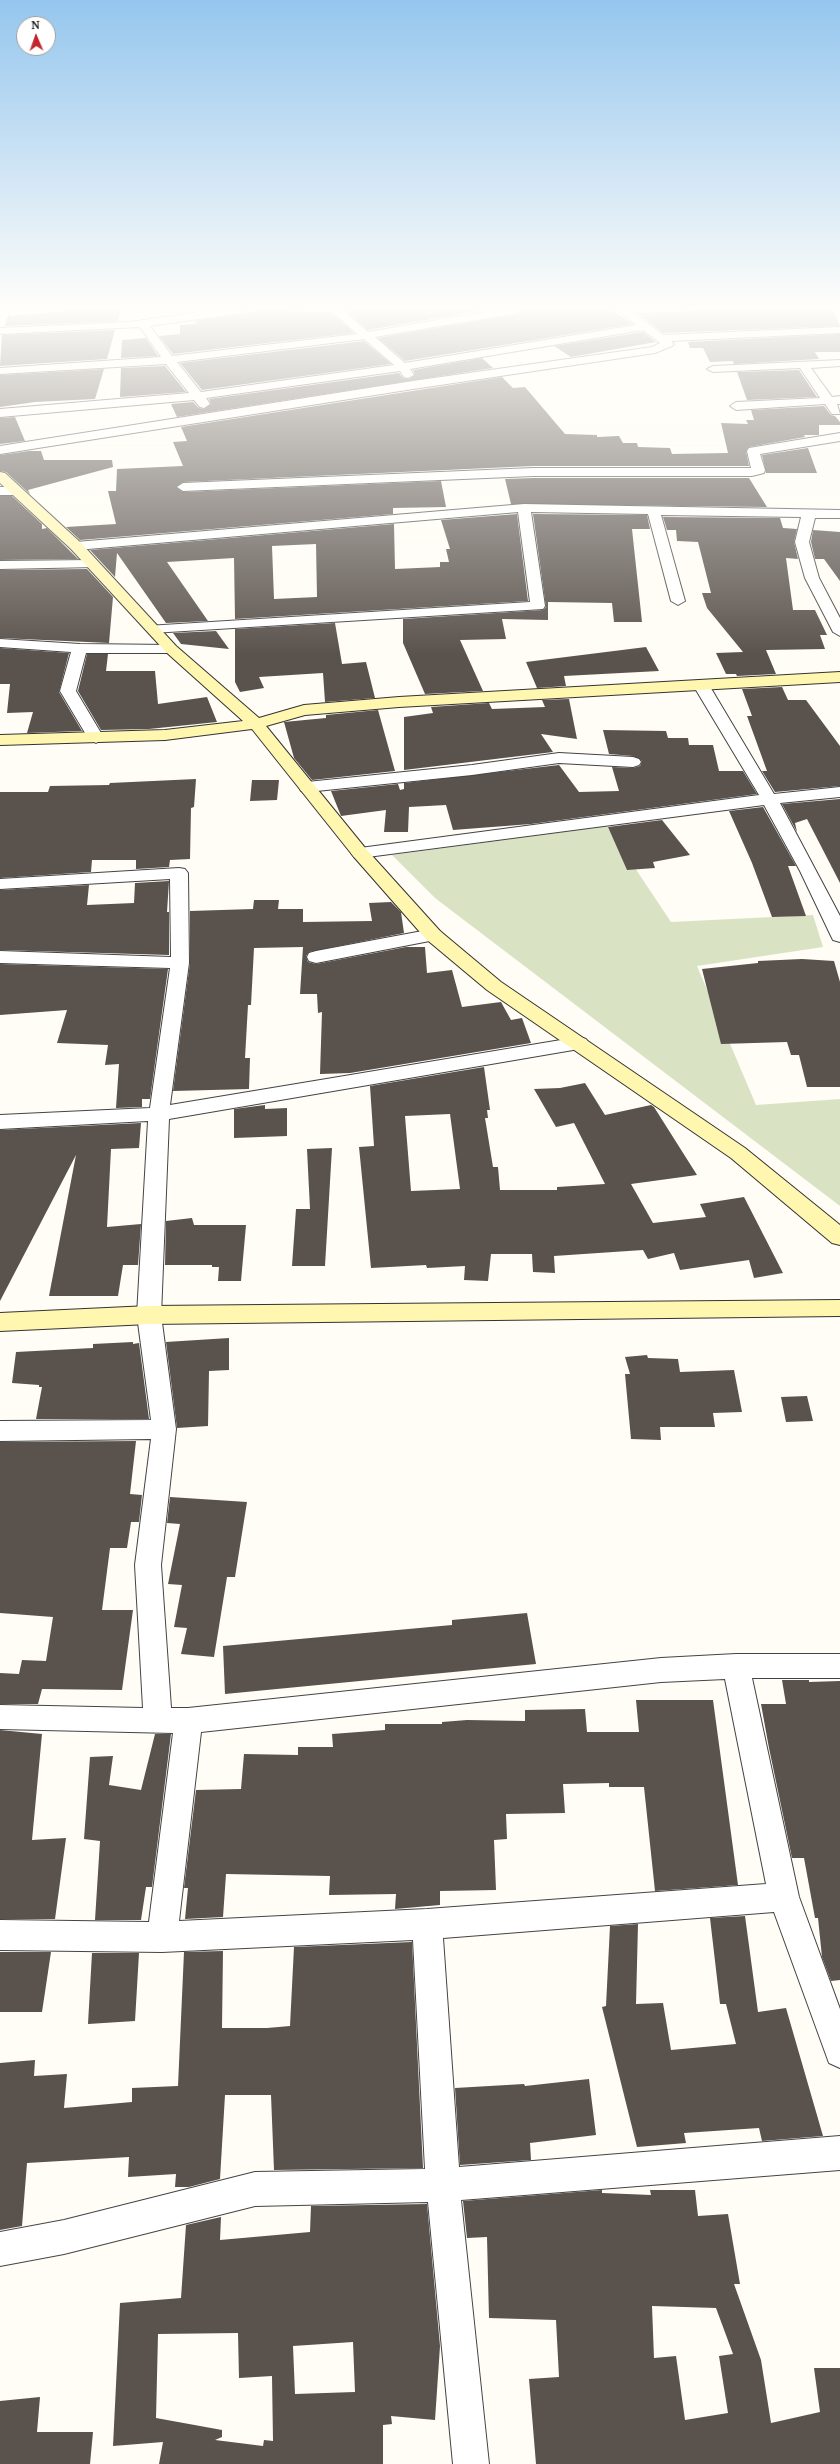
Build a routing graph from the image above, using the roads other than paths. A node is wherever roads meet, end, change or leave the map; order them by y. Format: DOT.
graph roads {
  1 [pos="159,425"];
  2 [pos="840,437"];
  3 [pos="0,450"];
  4 [pos="0,476"];
  5 [pos="183,487"];
  6 [pos="7,491"];
  7 [pos="524,508"];
  8 [pos="653,509"];
  9 [pos="809,513"];
  10 [pos="840,514"];
  11 [pos="76,546"];
  12 [pos="92,564"];
  13 [pos="0,565"];
  14 [pos="678,602"];
  15 [pos="152,629"];
  16 [pos="840,632"];
  17 [pos="0,643"];
  18 [pos="80,648"];
  19 [pos="170,649"];
  20 [pos="840,677"];
  21 [pos="701,685"];
  22 [pos="256,724"];
  23 [pos="96,738"];
  24 [pos="0,740"];
  25 [pos="633,762"];
  26 [pos="307,787"];
  27 [pos="840,792"];
  28 [pos="770,799"];
  29 [pos="360,853"];
  30 [pos="0,884"];
  31 [pos="832,902"];
  32 [pos="433,935"];
  33 [pos="840,936"];
  34 [pos="0,956"];
  35 [pos="316,956"];
  36 [pos="180,963"];
  37 [pos="579,1044"];
  38 [pos="159,1114"];
  39 [pos="0,1122"];
  40 [pos="840,1237"];
  41 [pos="840,1308"];
  42 [pos="149,1315"];
  43 [pos="0,1322"];
  44 [pos="164,1429"];
  45 [pos="0,1431"];
  46 [pos="736,1666"];
  47 [pos="840,1666"];
  48 [pos="0,1718"];
  49 [pos="188,1721"];
  50 [pos="158,1722"];
  51 [pos="784,1897"];
  52 [pos="427,1924"];
  53 [pos="0,1934"];
  54 [pos="162,1937"];
  55 [pos="840,2052"];
  56 [pos="840,2153"];
  57 [pos="443,2185"];
  58 [pos="0,2249"];
  59 [pos="471,2464"];
  1 -- 3 [label="street"];
  2 -- 5 [label="street"];
  4 -- 6 [label="main road"];
  6 -- 11 [label="main road"];
  7 -- 8 [label="street"];
  7 -- 11 [label="street"];
  7 -- 15 [label="street"];
  8 -- 9 [label="street"];
  8 -- 14 [label="street"];
  9 -- 10 [label="street"];
  9 -- 16 [label="street"];
  11 -- 12 [label="main road"];
  12 -- 13 [label="street"];
  12 -- 15 [label="main road"];
  15 -- 19 [label="main road"];
  17 -- 18 [label="street"];
  18 -- 19 [label="street"];
  18 -- 23 [label="street"];
  19 -- 22 [label="main road"];
  20 -- 21 [label="main road"];
  21 -- 22 [label="main road"];
  21 -- 28 [label="street"];
  22 -- 23 [label="main road"];
  22 -- 26 [label="main road"];
  23 -- 24 [label="main road"];
  25 -- 26 [label="street"];
  26 -- 29 [label="main road"];
  27 -- 28 [label="street"];
  28 -- 29 [label="street"];
  28 -- 31 [label="street"];
  29 -- 32 [label="main road"];
  30 -- 36 [label="street"];
  31 -- 33 [label="street"];
  32 -- 35 [label="street"];
  32 -- 37 [label="main road"];
  34 -- 36 [label="street"];
  36 -- 38 [label="street"];
  37 -- 38 [label="street"];
  37 -- 40 [label="main road"];
  38 -- 39 [label="street"];
  38 -- 42 [label="street"];
  41 -- 42 [label="main road"];
  42 -- 43 [label="main road"];
  42 -- 44 [label="street"];
  44 -- 45 [label="street"];
  44 -- 50 [label="street"];
  46 -- 47 [label="street"];
  46 -- 49 [label="street"];
  46 -- 51 [label="street"];
  48 -- 50 [label="street"];
  49 -- 50 [label="street"];
  49 -- 54 [label="street"];
  51 -- 52 [label="street"];
  51 -- 55 [label="street"];
  52 -- 54 [label="street"];
  52 -- 57 [label="street"];
  53 -- 54 [label="street"];
  56 -- 57 [label="street"];
  57 -- 58 [label="street"];
  57 -- 59 [label="street"];
}
